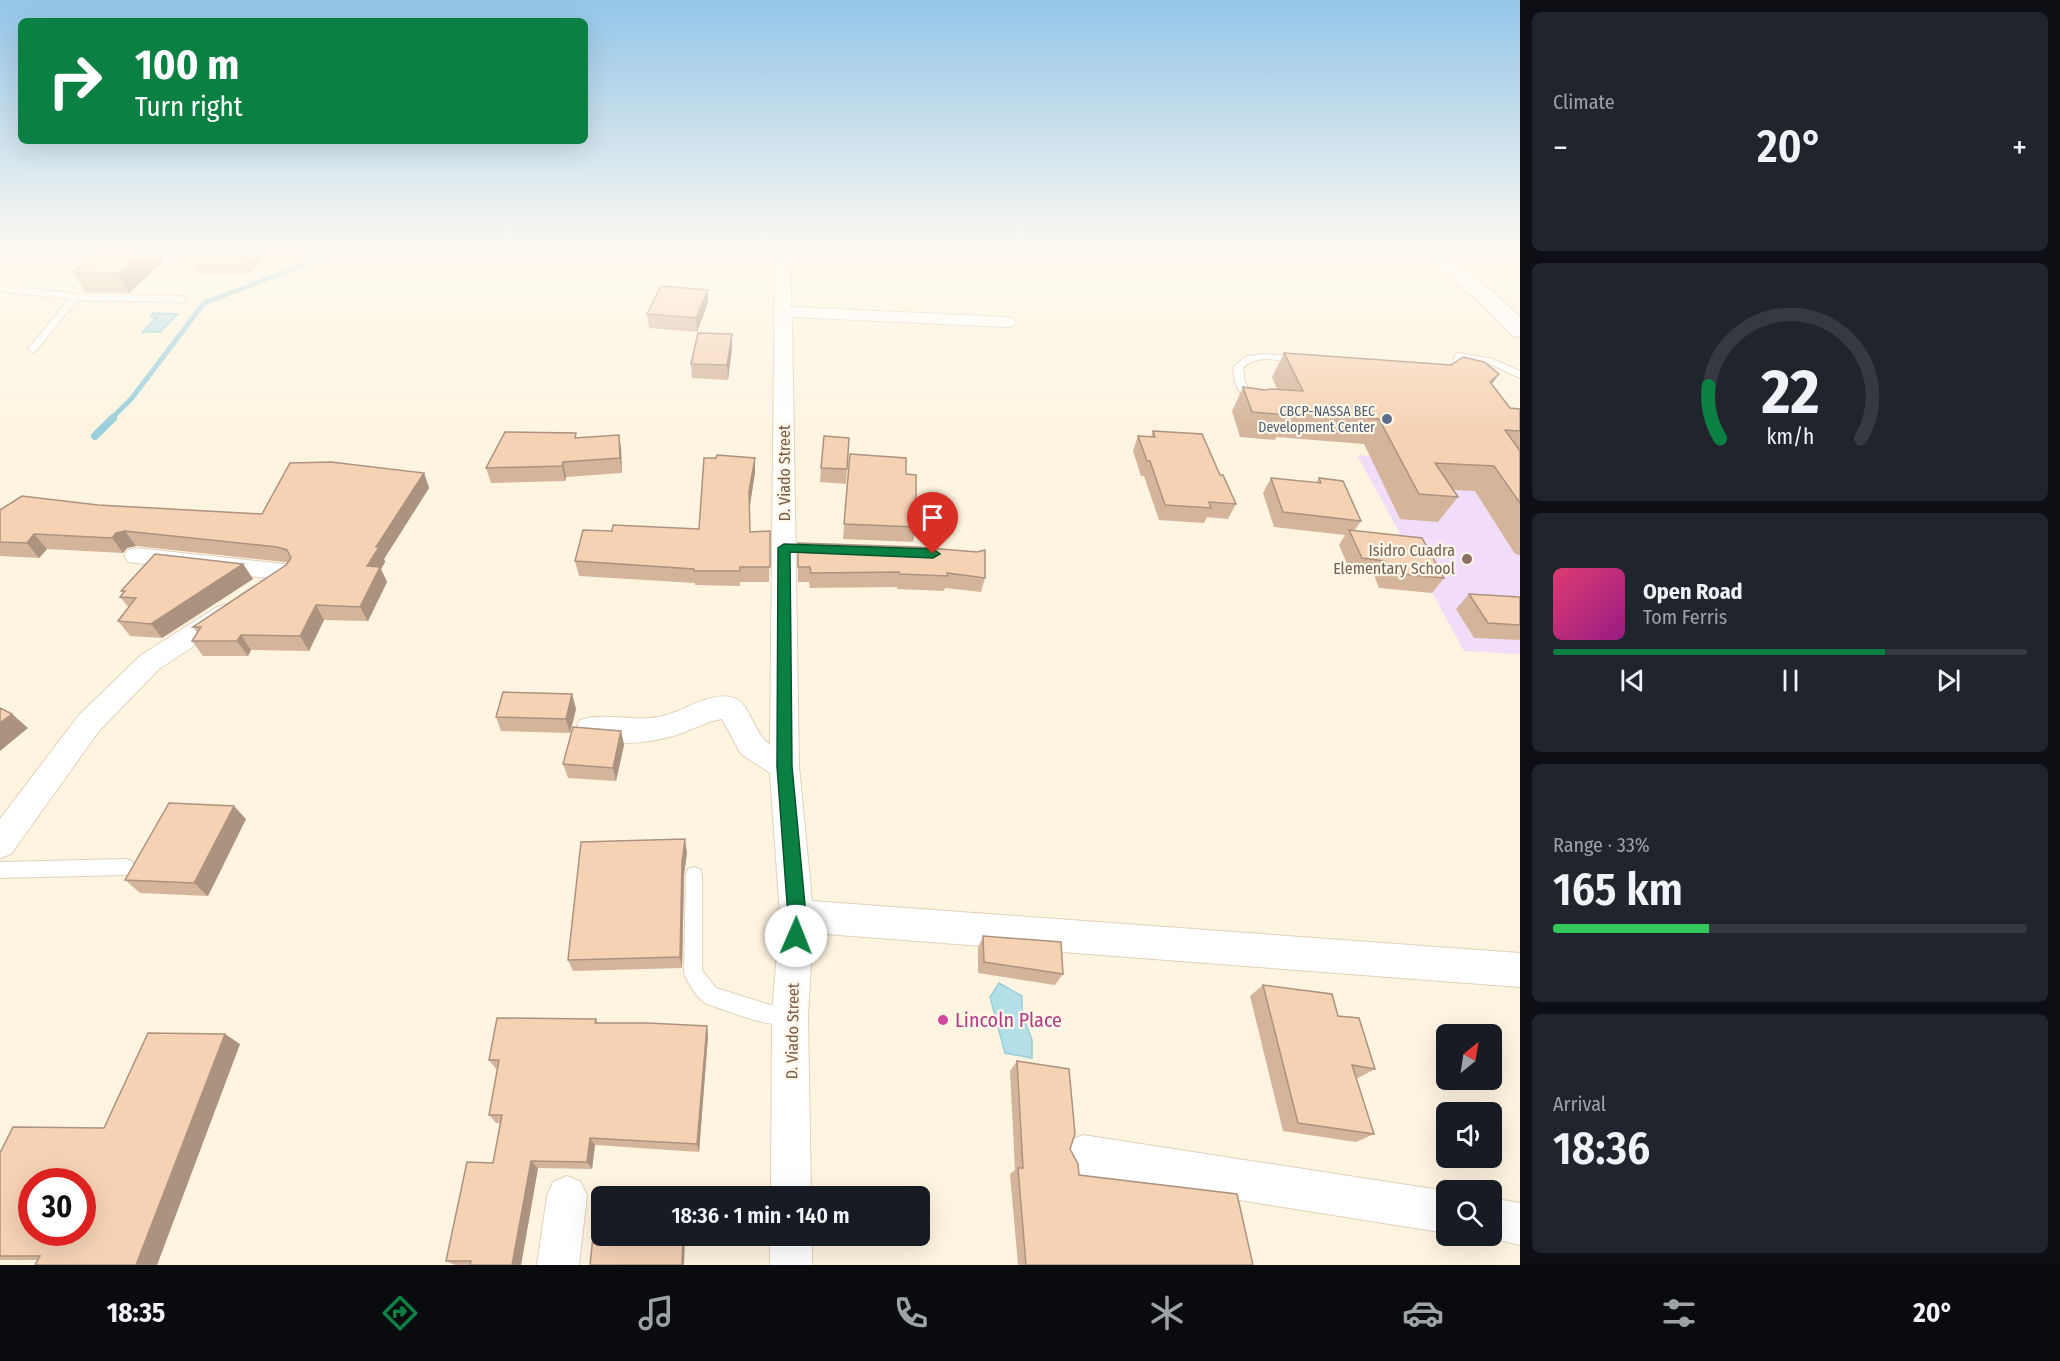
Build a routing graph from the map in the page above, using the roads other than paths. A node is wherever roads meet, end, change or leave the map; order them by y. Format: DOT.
graph roads {
  1 [pos="63,312"];
  2 [pos="782,312"];
  3 [pos="1505,312"];
  4 [pos="1007,322"];
  5 [pos="1520,330"];
  6 [pos="33,349"];
  7 [pos="1314,362"];
  8 [pos="1520,375"];
  9 [pos="1448,376"];
  10 [pos="1465,376"];
  11 [pos="1474,384"];
  12 [pos="1254,410"];
  13 [pos="136,556"];
  14 [pos="590,728"];
  15 [pos="784,766"];
  16 [pos="0,844"];
  17 [pos="126,867"];
  18 [pos="0,870"];
  19 [pos="694,875"];
  20 [pos="797,916"];
  21 [pos="1520,970"];
  22 [pos="790,1015"];
  23 [pos="1083,1155"];
  24 [pos="791,1186"];
  25 [pos="567,1196"];
  26 [pos="1436,1210"];
  27 [pos="1502,1221"];
  28 [pos="1520,1224"];
  29 [pos="791,1246"];
  30 [pos="558,1265"];
  31 [pos="791,1265"];
  1 -- 6 [label="lane"];
  2 -- 4 [label="street"];
  2 -- 15 [label="street, D. Viado Street"];
  3 -- 5 [label="main road"];
  7 -- 12 [label="lane"];
  8 -- 10 [label="lane"];
  9 -- 10 [label="lane"];
  10 -- 11 [label="lane"];
  13 -- 16 [label="street"];
  14 -- 15 [label="street"];
  15 -- 20 [label="street, D. Viado Street"];
  17 -- 18 [label="lane"];
  19 -- 22 [label="lane"];
  20 -- 21 [label="street"];
  20 -- 22 [label="street, D. Viado Street"];
  22 -- 24 [label="street, D. Viado Street"];
  23 -- 26 [label="street"];
  25 -- 30 [label="street"];
  27 -- 28 [label="street"];
  29 -- 31 [label="street"];
}
